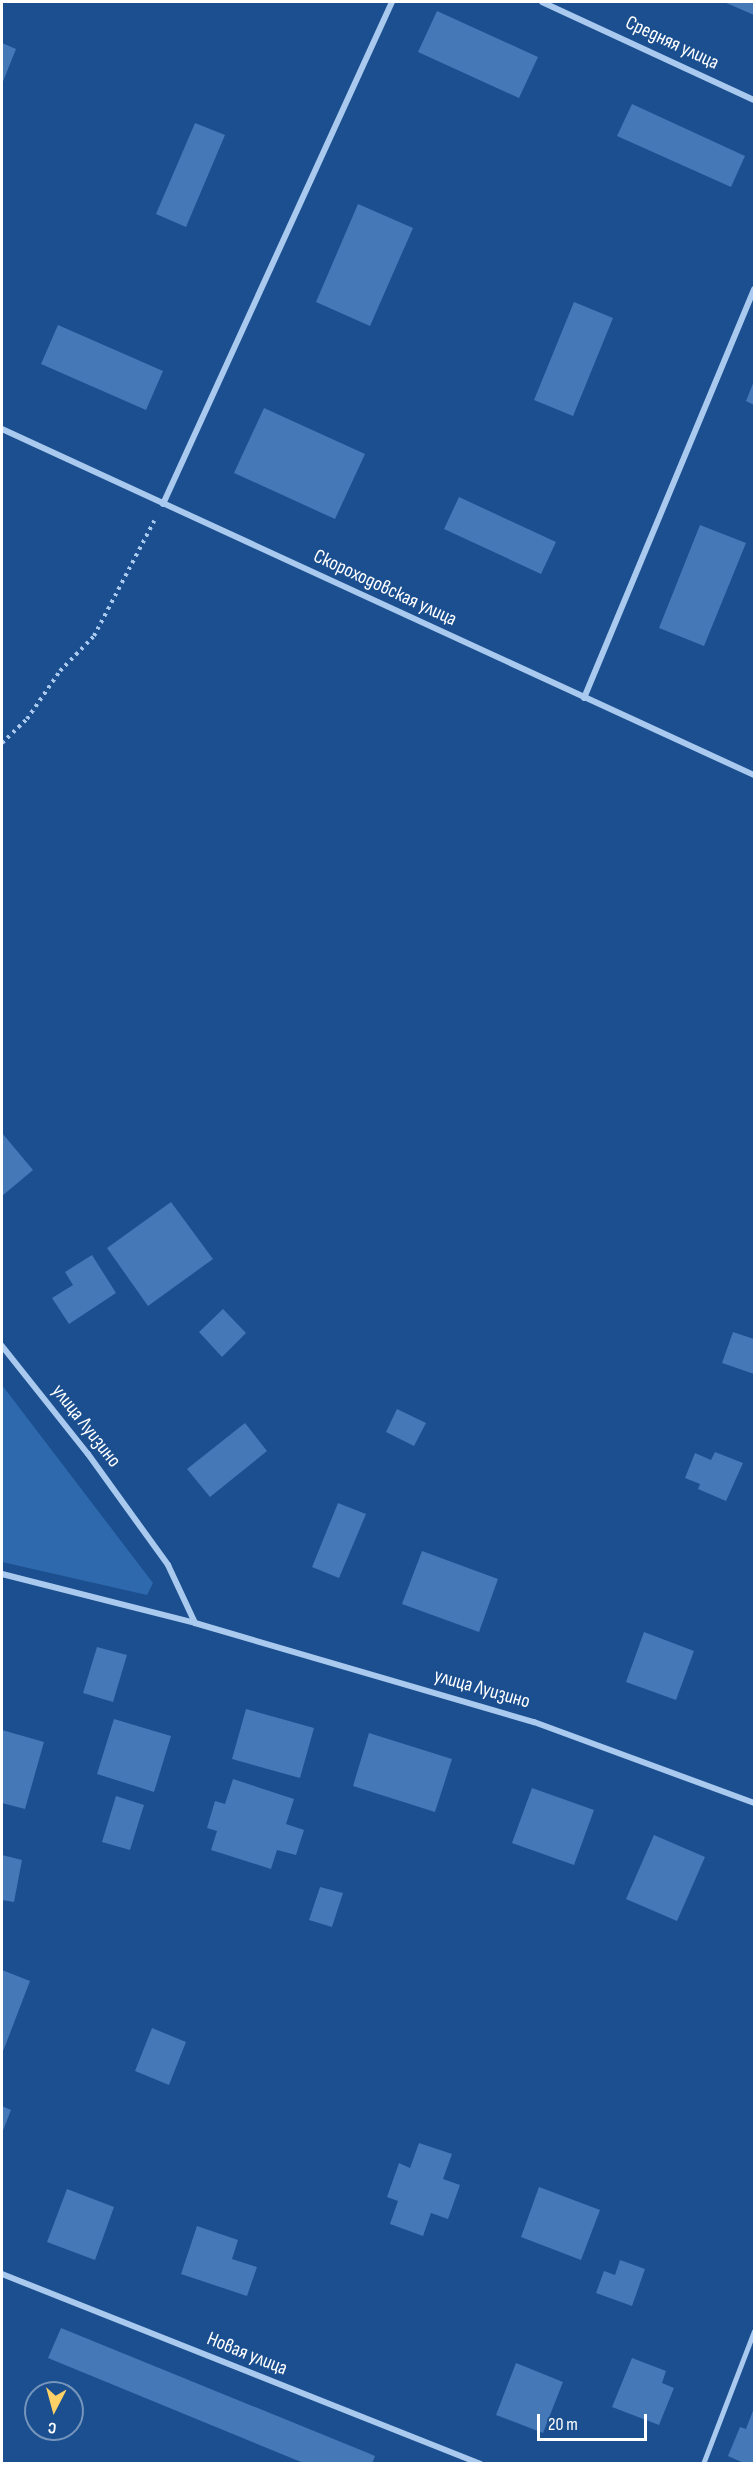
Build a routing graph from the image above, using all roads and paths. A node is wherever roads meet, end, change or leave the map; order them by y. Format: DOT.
graph roads {
  1 [pos="392,2"];
  2 [pos="542,2"];
  3 [pos="754,100"];
  4 [pos="754,289"];
  5 [pos="2,429"];
  6 [pos="163,504"];
  7 [pos="584,698"];
  8 [pos="2,743"];
  9 [pos="754,776"];
  10 [pos="2,1346"];
  11 [pos="2,1574"];
  12 [pos="195,1623"];
  13 [pos="754,1803"];
  14 [pos="2,2274"];
  15 [pos="754,2331"];
  16 [pos="481,2463"];
  17 [pos="703,2463"];
  1 -- 6 [label="street"];
  2 -- 3 [label="street, Средняя улица"];
  4 -- 7 [label="street"];
  5 -- 6 [label="street, Скороходовская улица"];
  6 -- 7 [label="street, Скороходовская улица"];
  6 -- 8 [label="path"];
  7 -- 9 [label="street, Скороходовская улица"];
  10 -- 12 [label="street, улица Луизино"];
  11 -- 12 [label="street, улица Луизино"];
  12 -- 13 [label="street, улица Луизино"];
  14 -- 16 [label="street, Новая улица"];
  15 -- 17 [label="lane"];
}
